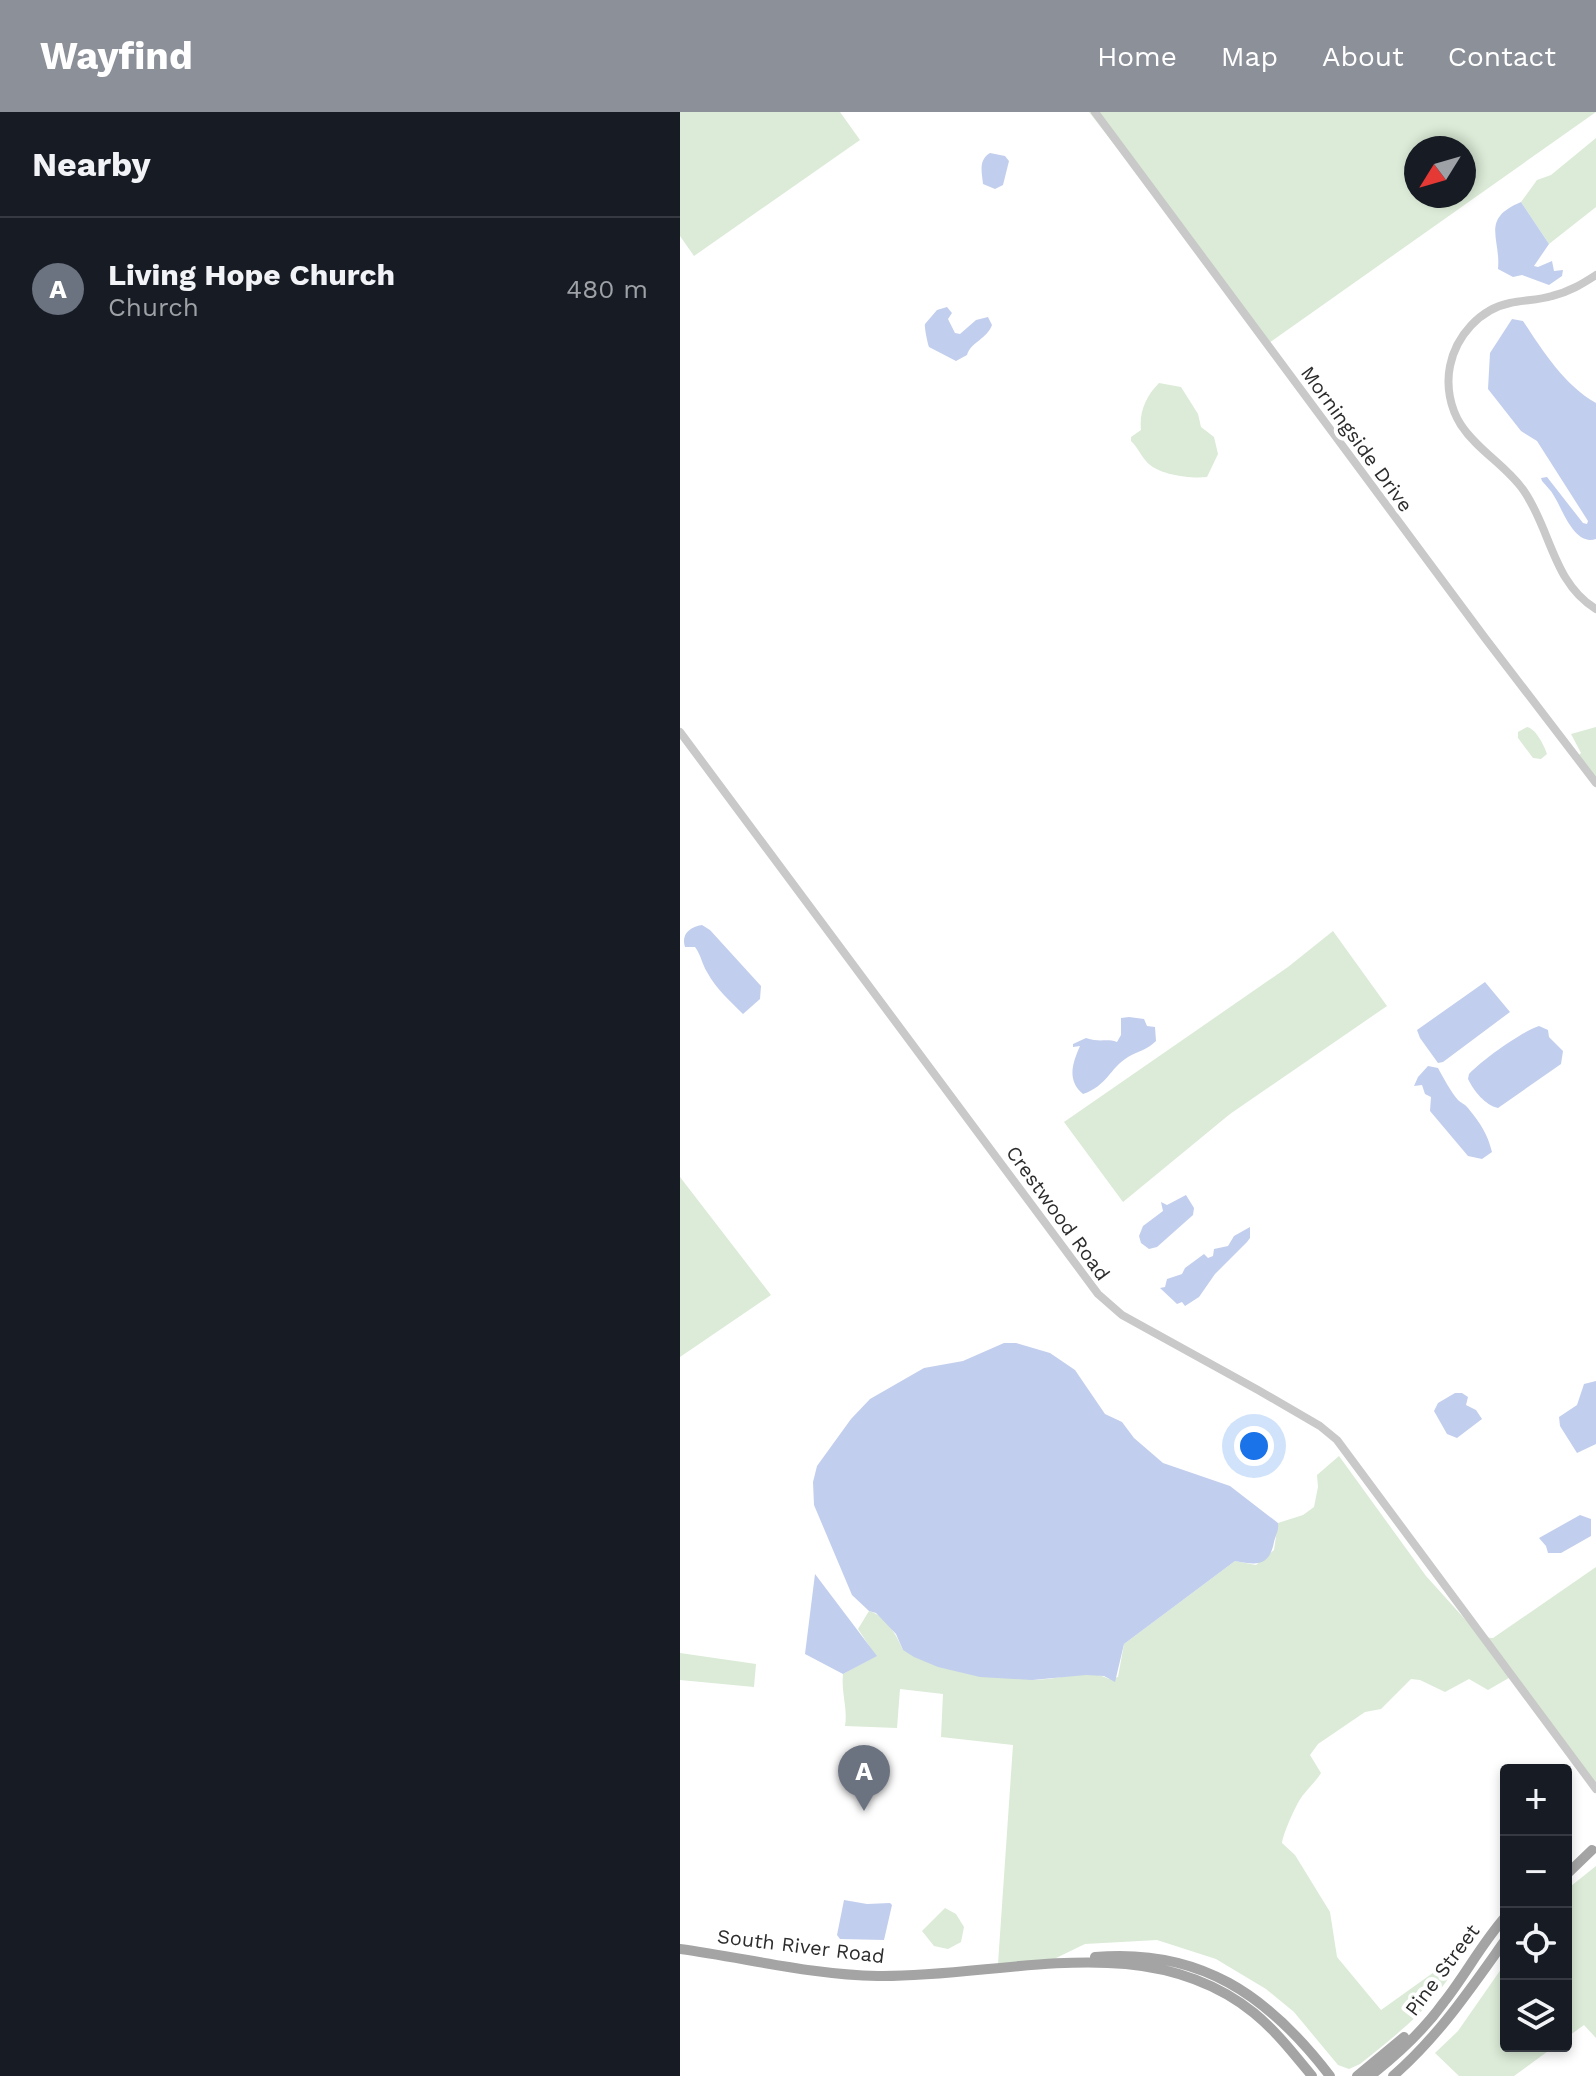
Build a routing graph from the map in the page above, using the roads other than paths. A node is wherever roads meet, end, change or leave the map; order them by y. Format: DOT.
graph roads {
  1 [pos="1095,112"];
  2 [pos="1596,275"];
  3 [pos="1596,609"];
  4 [pos="680,732"];
  5 [pos="1596,783"];
  6 [pos="1596,1789"];
  7 [pos="1594,1849"];
  8 [pos="1572,1863"];
  9 [pos="1572,1869"];
  10 [pos="1500,1923"];
  11 [pos="1500,1948"];
  12 [pos="680,1949"];
  13 [pos="1061,1962"];
  14 [pos="1452,1992"];
  15 [pos="1329,2073"];
  16 [pos="1312,2076"];
  17 [pos="1357,2076"];
  18 [pos="1370,2076"];
  19 [pos="1393,2076"];
  1 -- 5 [label="street, Morningside Drive"];
  2 -- 3 [label="street"];
  4 -- 6 [label="street, Crestwood Road"];
  7 -- 8 [label="main road"];
  7 -- 9 [label="main road"];
  10 -- 14 [label="main road, Pine Street"];
  11 -- 19 [label="main road, Pine Street"];
  12 -- 13 [label="main road, South River Road"];
  13 -- 15 [label="main road, South River Road"];
  13 -- 16 [label="main road, South River Road"];
  14 -- 17 [label="main road"];
  14 -- 18 [label="main road, Pine Street"];
}
